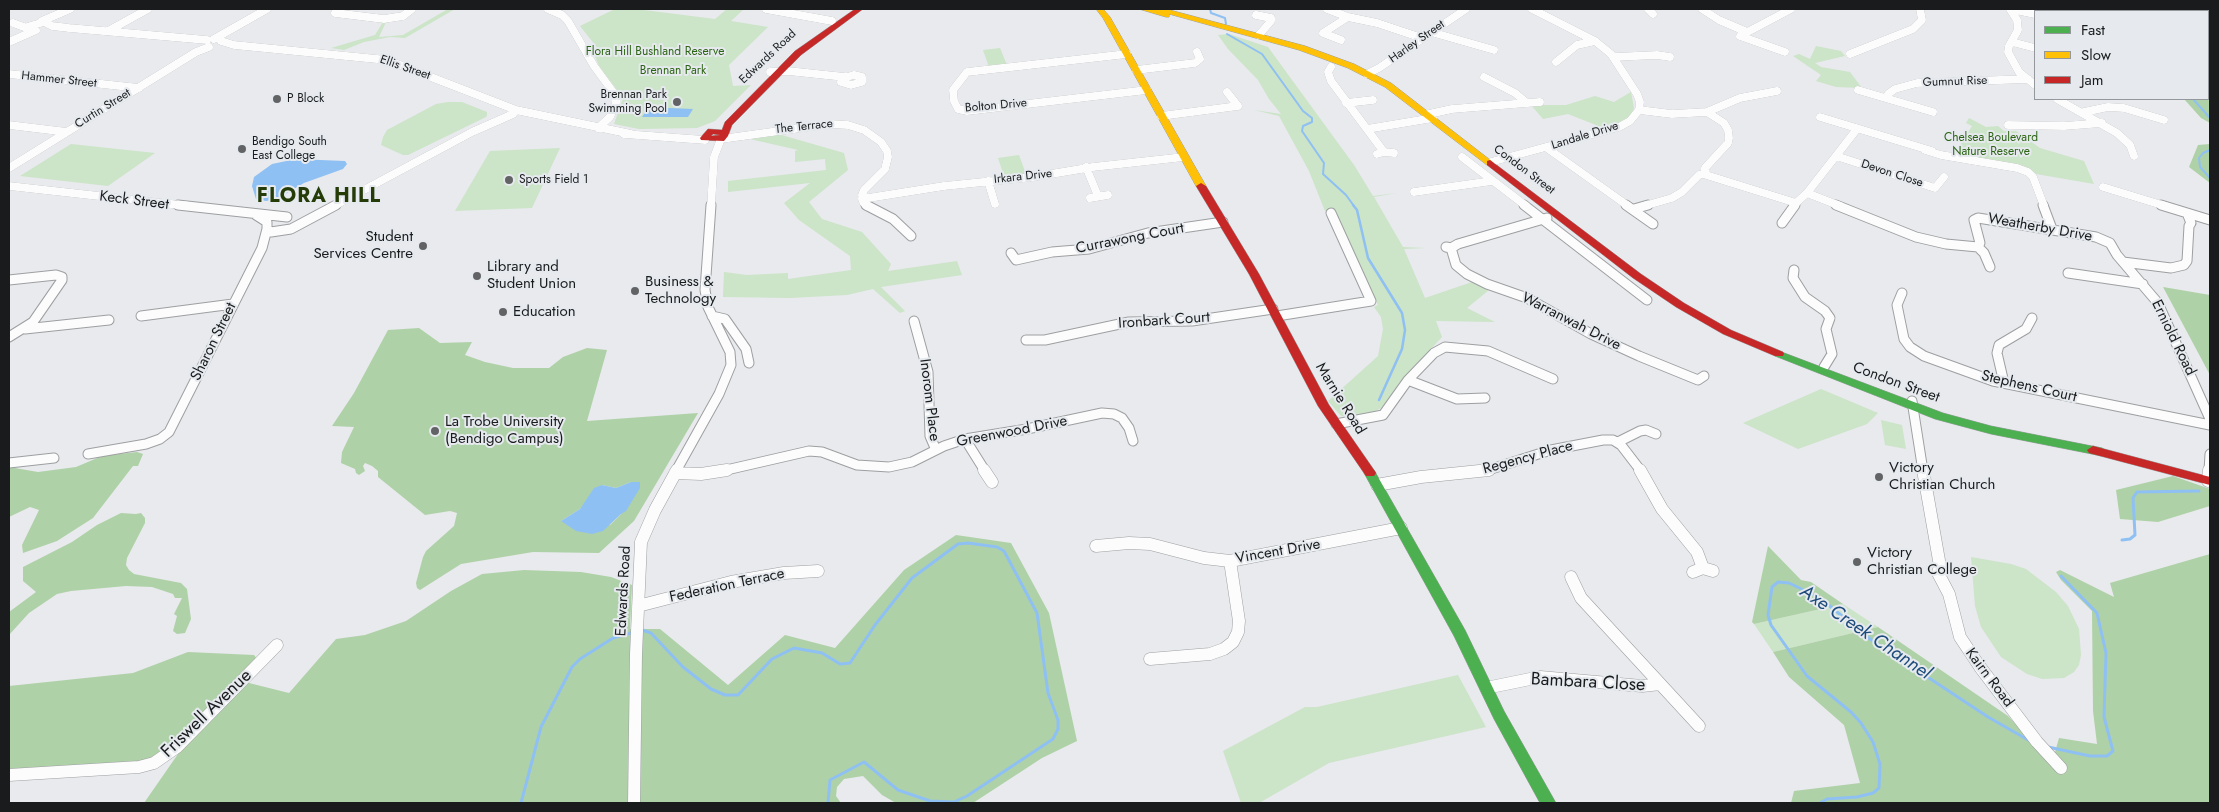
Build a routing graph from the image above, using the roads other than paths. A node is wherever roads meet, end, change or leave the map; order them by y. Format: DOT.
graph roads {
  1 [pos="70,9"];
  2 [pos="148,9"];
  3 [pos="266,9"];
  4 [pos="339,9"];
  5 [pos="412,9"];
  6 [pos="548,9"];
  7 [pos="766,9"];
  8 [pos="850,9"];
  9 [pos="859,9"];
  10 [pos="1143,9"];
  11 [pos="1327,9"];
  12 [pos="1466,9"];
  13 [pos="1532,9"];
  14 [pos="1702,9"];
  15 [pos="1791,9"];
  16 [pos="1920,9"];
  17 [pos="2010,9"];
  18 [pos="1103,10"];
  19 [pos="1173,11"];
  20 [pos="2034,14"];
  21 [pos="59,15"];
  22 [pos="1256,15"];
  23 [pos="1348,17"];
  24 [pos="832,21"];
  25 [pos="11,23"];
  26 [pos="49,24"];
  27 [pos="38,26"];
  28 [pos="27,28"];
  29 [pos="69,28"];
  30 [pos="108,31"];
  31 [pos="1431,32"];
  32 [pos="1747,32"];
  33 [pos="1259,35"];
  34 [pos="1422,38"];
  35 [pos="12,40"];
  36 [pos="190,40"];
  37 [pos="1342,40"];
  38 [pos="1595,41"];
  39 [pos="214,42"];
  40 [pos="2012,42"];
  41 [pos="199,47"];
  42 [pos="2034,48"];
  43 [pos="1494,50"];
  44 [pos="1197,52"];
  45 [pos="1788,53"];
  46 [pos="1127,54"];
  47 [pos="1850,54"];
  48 [pos="1614,57"];
  49 [pos="1670,57"];
  50 [pos="1556,62"];
  51 [pos="1334,64"];
  52 [pos="1136,70"];
  53 [pos="776,73"];
  54 [pos="9,74"];
  55 [pos="1367,74"];
  56 [pos="1482,76"];
  57 [pos="843,79"];
  58 [pos="2028,79"];
  59 [pos="2034,84"];
  60 [pos="139,88"];
  61 [pos="1147,90"];
  62 [pos="1777,90"];
  63 [pos="1858,90"];
  64 [pos="1227,92"];
  65 [pos="1888,97"];
  66 [pos="1374,100"];
  67 [pos="2059,100"];
  68 [pos="1346,102"];
  69 [pos="1540,102"];
  70 [pos="1527,103"];
  71 [pos="516,110"];
  72 [pos="1639,110"];
  73 [pos="1707,112"];
  74 [pos="1932,112"];
  75 [pos="2084,112"];
  76 [pos="1161,116"];
  77 [pos="1431,116"];
  78 [pos="1820,117"];
  79 [pos="2164,120"];
  80 [pos="2102,123"];
  81 [pos="2008,125"];
  82 [pos="9,126"];
  83 [pos="599,128"];
  84 [pos="1367,129"];
  85 [pos="1857,129"];
  86 [pos="67,132"];
  87 [pos="707,136"];
  88 [pos="723,136"];
  89 [pos="1547,148"];
  90 [pos="1394,153"];
  91 [pos="1836,156"];
  92 [pos="2134,156"];
  93 [pos="714,157"];
  94 [pos="1184,157"];
  95 [pos="1462,157"];
  96 [pos="1491,162"];
  97 [pos="9,168"];
  98 [pos="1086,168"];
  99 [pos="1705,174"];
  100 [pos="1944,177"];
  101 [pos="988,181"];
  102 [pos="1492,181"];
  103 [pos="10,186"];
  104 [pos="2103,187"];
  105 [pos="1414,192"];
  106 [pos="1807,193"];
  107 [pos="1108,195"];
  108 [pos="862,199"];
  109 [pos="1796,203"];
  110 [pos="995,204"];
  111 [pos="1634,209"];
  112 [pos="320,212"];
  113 [pos="1330,213"];
  114 [pos="2187,213"];
  115 [pos="1560,214"];
  116 [pos="256,215"];
  117 [pos="289,218"];
  118 [pos="1543,219"];
  119 [pos="2208,219"];
  120 [pos="1223,222"];
  121 [pos="2191,222"];
  122 [pos="1653,224"];
  123 [pos="1782,224"];
  124 [pos="296,226"];
  125 [pos="267,227"];
  126 [pos="2052,229"];
  127 [pos="283,232"];
  128 [pos="911,236"];
  129 [pos="2106,240"];
  130 [pos="1978,247"];
  131 [pos="262,248"];
  132 [pos="1011,253"];
  133 [pos="2123,262"];
  134 [pos="1990,268"];
  135 [pos="1794,270"];
  136 [pos="2068,272"];
  137 [pos="9,280"];
  138 [pos="2143,284"];
  139 [pos="1902,293"];
  140 [pos="1647,300"];
  141 [pos="233,304"];
  142 [pos="1690,310"];
  143 [pos="1275,313"];
  144 [pos="141,316"];
  145 [pos="712,316"];
  146 [pos="2032,318"];
  147 [pos="109,320"];
  148 [pos="914,321"];
  149 [pos="24,329"];
  150 [pos="9,337"];
  151 [pos="1026,340"];
  152 [pos="749,363"];
  153 [pos="1824,367"];
  154 [pos="1408,380"];
  155 [pos="1698,380"];
  156 [pos="1553,381"];
  157 [pos="2004,383"];
  158 [pos="1486,398"];
  159 [pos="1912,403"];
  160 [pos="2210,419"];
  161 [pos="1336,424"];
  162 [pos="2210,425"];
  163 [pos="1656,434"];
  164 [pos="965,439"];
  165 [pos="1133,441"];
  166 [pos="1618,442"];
  167 [pos="936,450"];
  168 [pos="88,454"];
  169 [pos="2210,454"];
  170 [pos="54,458"];
  171 [pos="9,463"];
  172 [pos="675,473"];
  173 [pos="2209,481"];
  174 [pos="992,482"];
  175 [pos="1377,485"];
  176 [pos="1402,528"];
  177 [pos="1096,546"];
  178 [pos="1230,560"];
  179 [pos="818,570"];
  180 [pos="1703,570"];
  181 [pos="1571,577"];
  182 [pos="638,606"];
  183 [pos="277,645"];
  184 [pos="1150,659"];
  185 [pos="1660,684"];
  186 [pos="1486,688"];
  187 [pos="1699,726"];
  188 [pos="2061,768"];
  189 [pos="9,775"];
  190 [pos="634,803"];
  191 [pos="1548,803"];
  1 -- 21 [label="street"];
  2 -- 30 [label="street"];
  3 -- 39 [label="street, Curtin Street"];
  4 -- 5 [label="street"];
  6 -- 83 [label="street"];
  7 -- 24 [label="street"];
  8 -- 24 [label="street, Edwards Road"];
  9 -- 53 [label="street, Edwards Road"];
  10 -- 19 [label="street, Condon Street"];
  11 -- 23 [label="street"];
  12 -- 31 [label="street, Harley Street"];
  13 -- 38 [label="street"];
  14 -- 32 [label="street"];
  15 -- 32 [label="street"];
  16 -- 47 [label="street"];
  17 -- 20 [label="street"];
  17 -- 40 [label="street"];
  18 -- 46 [label="street, Marnie Road"];
  19 -- 33 [label="street, Condon Street"];
  19 -- 51 [label="street, Condon Street"];
  21 -- 26 [label="street"];
  21 -- 27 [label="street"];
  22 -- 33 [label="street"];
  23 -- 34 [label="street"];
  23 -- 37 [label="street"];
  24 -- 53 [label="street, Edwards Road"];
  25 -- 27 [label="street, Ellis Street"];
  25 -- 28 [label="street, Ellis Street"];
  26 -- 27 [label="street"];
  26 -- 29 [label="street, Ellis Street"];
  27 -- 28 [label="street, Ellis Street"];
  27 -- 29 [label="street, Ellis Street"];
  27 -- 35 [label="street"];
  28 -- 35 [label="street"];
  29 -- 30 [label="street, Ellis Street"];
  30 -- 36 [label="street, Ellis Street"];
  31 -- 34 [label="street, Harley Street"];
  31 -- 43 [label="street"];
  32 -- 45 [label="street"];
  33 -- 51 [label="street, Condon Street"];
  34 -- 55 [label="street, Harley Street"];
  36 -- 39 [label="street, Ellis Street"];
  36 -- 41 [label="street, Ellis Street"];
  38 -- 48 [label="street"];
  38 -- 50 [label="street"];
  39 -- 41 [label="street, Curtin Street"];
  39 -- 71 [label="street, Ellis Street"];
  40 -- 42 [label="street"];
  40 -- 58 [label="street"];
  41 -- 60 [label="street, Curtin Street"];
  44 -- 52 [label="street"];
  46 -- 52 [label="street, Marnie Road"];
  46 -- 61 [label="street, Bolton Drive"];
  48 -- 49 [label="street"];
  48 -- 72 [label="street"];
  51 -- 55 [label="street, Condon Street"];
  51 -- 68 [label="street"];
  52 -- 61 [label="street, Marnie Road"];
  53 -- 57 [label="street"];
  53 -- 87 [label="street, Edwards Road"];
  53 -- 88 [label="street, Edwards Road"];
  54 -- 60 [label="street, Hammer Street"];
  55 -- 77 [label="street, Condon Street"];
  56 -- 70 [label="street"];
  58 -- 59 [label="street"];
  58 -- 65 [label="street, Gumnut Rise"];
  60 -- 86 [label="street, Curtin Street"];
  61 -- 76 [label="street, Marnie Road"];
  62 -- 73 [label="street"];
  63 -- 65 [label="street, Gumnut Rise"];
  64 -- 76 [label="street"];
  65 -- 74 [label="street, Gumnut Rise"];
  66 -- 68 [label="street"];
  67 -- 75 [label="street"];
  68 -- 84 [label="street"];
  69 -- 70 [label="street"];
  70 -- 77 [label="street"];
  71 -- 83 [label="street, Ellis Street"];
  71 -- 112 [label="street"];
  72 -- 73 [label="street"];
  72 -- 89 [label="street, Landale Drive"];
  73 -- 99 [label="street"];
  75 -- 79 [label="street"];
  75 -- 80 [label="street"];
  76 -- 94 [label="street, Marnie Road"];
  77 -- 84 [label="street"];
  77 -- 96 [label="street, Condon Street"];
  78 -- 85 [label="street"];
  80 -- 81 [label="street"];
  80 -- 92 [label="street"];
  82 -- 86 [label="street"];
  83 -- 87 [label="street, Ellis Street"];
  84 -- 90 [label="street"];
  85 -- 91 [label="street"];
  85 -- 126 [label="street"];
  86 -- 97 [label="street, Curtin Street"];
  87 -- 88 [label="street"];
  87 -- 93 [label="street, Edwards Road"];
  88 -- 93 [label="street, Edwards Road"];
  88 -- 108 [label="street, The Terrace"];
  89 -- 96 [label="street, Landale Drive"];
  89 -- 111 [label="street"];
  91 -- 100 [label="street, Devon Close"];
  91 -- 106 [label="street"];
  93 -- 145 [label="street, Edwards Road"];
  94 -- 98 [label="street, Irkara Drive"];
  94 -- 120 [label="street, Marnie Road"];
  95 -- 102 [label="street, Condon Street"];
  96 -- 115 [label="street, Condon Street"];
  98 -- 101 [label="street, Irkara Drive"];
  98 -- 107 [label="street"];
  99 -- 109 [label="street"];
  99 -- 111 [label="street"];
  101 -- 108 [label="street, Irkara Drive"];
  101 -- 110 [label="street"];
  102 -- 105 [label="street"];
  102 -- 118 [label="street, Condon Street"];
  103 -- 116 [label="street, Keck Street"];
  104 -- 114 [label="street"];
  106 -- 109 [label="street"];
  106 -- 130 [label="street, Weatherby Drive"];
  108 -- 128 [label="street"];
  109 -- 123 [label="street"];
  111 -- 122 [label="street"];
  112 -- 117 [label="street"];
  112 -- 124 [label="street"];
  113 -- 143 [label="street, Ironbark Court"];
  114 -- 119 [label="street"];
  114 -- 121 [label="street"];
  115 -- 118 [label="street, Warranwah Drive"];
  115 -- 142 [label="street, Condon Street"];
  116 -- 117 [label="street, Keck Street"];
  116 -- 125 [label="street"];
  117 -- 124 [label="street"];
  117 -- 125 [label="street"];
  118 -- 140 [label="street, Condon Street"];
  118 -- 155 [label="street, Warranwah Drive"];
  119 -- 121 [label="street"];
  120 -- 132 [label="street, Currawong Court"];
  120 -- 143 [label="street, Marnie Road"];
  121 -- 133 [label="street"];
  124 -- 127 [label="street, Sharon Street"];
  125 -- 127 [label="street"];
  125 -- 131 [label="street, Sharon Street"];
  126 -- 129 [label="street, Weatherby Drive"];
  126 -- 130 [label="street, Weatherby Drive"];
  127 -- 131 [label="street, Sharon Street"];
  129 -- 133 [label="street, Erniold Road"];
  130 -- 134 [label="street, Weatherby Drive"];
  131 -- 141 [label="street, Sharon Street"];
  133 -- 138 [label="street, Erniold Road"];
  135 -- 153 [label="street"];
  136 -- 138 [label="street"];
  137 -- 149 [label="street"];
  138 -- 160 [label="street, Erniold Road"];
  139 -- 157 [label="street, Stephens Court"];
  141 -- 144 [label="street"];
  141 -- 168 [label="street, Sharon Street"];
  142 -- 153 [label="street, Condon Street"];
  142 -- 159 [label="street, Condon Street"];
  143 -- 151 [label="street, Ironbark Court"];
  143 -- 161 [label="street, Marnie Road"];
  145 -- 152 [label="street"];
  145 -- 172 [label="street, Edwards Road"];
  146 -- 157 [label="street"];
  147 -- 149 [label="street"];
  148 -- 167 [label="street, Inorom Place"];
  149 -- 150 [label="street"];
  153 -- 159 [label="street, Condon Street"];
  154 -- 156 [label="street"];
  154 -- 158 [label="street"];
  154 -- 161 [label="street"];
  157 -- 162 [label="street, Stephens Court"];
  159 -- 173 [label="street, Condon Street"];
  159 -- 188 [label="street, Kairn Road"];
  161 -- 175 [label="street, Marnie Road"];
  163 -- 166 [label="street, Regency Place"];
  164 -- 165 [label="street, Greenwood Drive"];
  164 -- 167 [label="street, Greenwood Drive"];
  164 -- 174 [label="street"];
  166 -- 175 [label="street, Regency Place"];
  166 -- 180 [label="street"];
  167 -- 172 [label="street, Greenwood Drive"];
  169 -- 173 [label="street"];
  170 -- 171 [label="street"];
  172 -- 182 [label="street, Edwards Road"];
  175 -- 176 [label="street, Marnie Road"];
  176 -- 178 [label="street, Vincent Drive"];
  176 -- 186 [label="street, Marnie Road"];
  177 -- 178 [label="street, Vincent Drive"];
  178 -- 184 [label="street"];
  179 -- 182 [label="street, Federation Terrace"];
  181 -- 185 [label="street, Bambara Close"];
  182 -- 190 [label="street, Edwards Road"];
  183 -- 189 [label="street, Friswell Avenue"];
  185 -- 186 [label="street, Bambara Close"];
  185 -- 187 [label="street, Bambara Close"];
  186 -- 191 [label="street, Marnie Road"];
}
